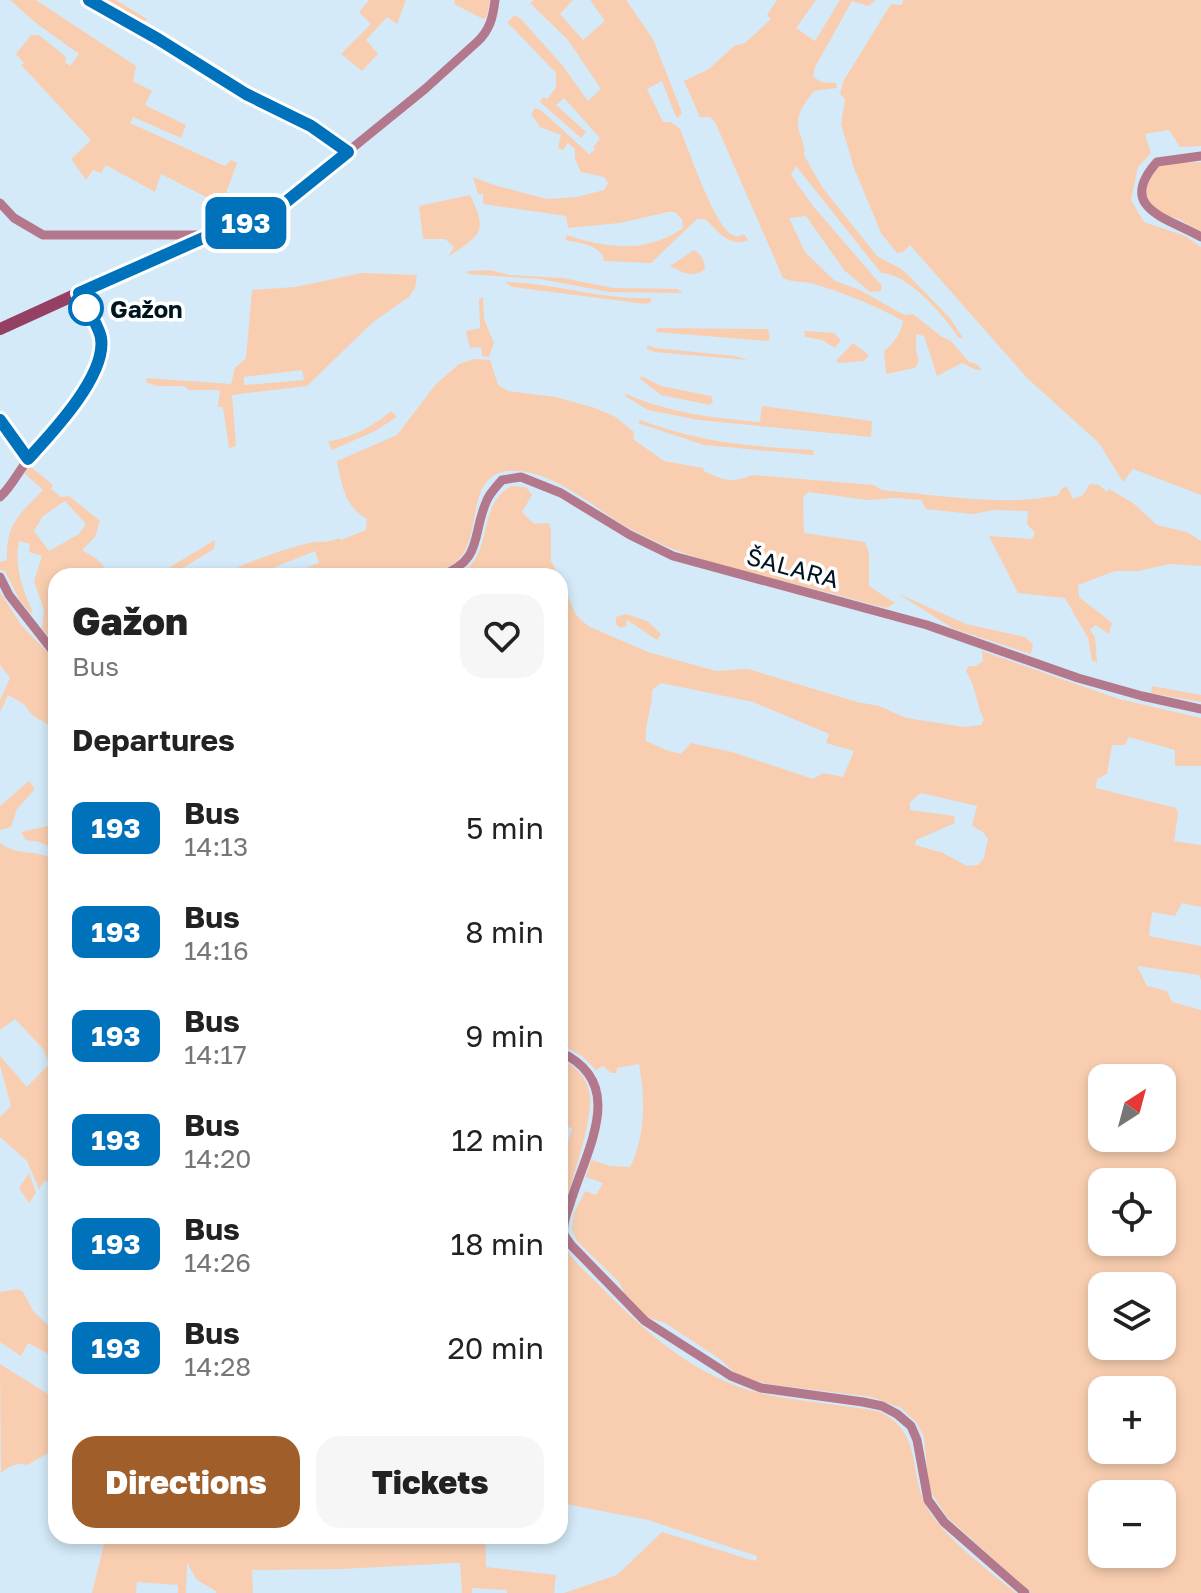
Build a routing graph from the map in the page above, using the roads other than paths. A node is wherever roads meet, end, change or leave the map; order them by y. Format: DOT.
graph roads {
  1 [pos="89,0"];
  2 [pos="495,0"];
  3 [pos="348,152"];
  4 [pos="1201,156"];
  5 [pos="0,203"];
  6 [pos="210,235"];
  7 [pos="1201,237"];
  8 [pos="79,293"];
  9 [pos="0,329"];
  10 [pos="0,420"];
  11 [pos="28,459"];
  12 [pos="0,497"];
  13 [pos="458,568"];
  14 [pos="0,577"];
  15 [pos="48,645"];
  16 [pos="1201,709"];
  17 [pos="568,1055"];
  18 [pos="568,1211"];
  19 [pos="568,1240"];
  20 [pos="1025,1593"];
  1 -- 3 [label="street"];
  2 -- 3 [label="street"];
  3 -- 6 [label="street"];
  4 -- 7 [label="street"];
  5 -- 6 [label="street"];
  6 -- 8 [label="street"];
  8 -- 9 [label="street"];
  8 -- 11 [label="street"];
  10 -- 11 [label="street"];
  11 -- 12 [label="street"];
  13 -- 16 [label="street, ŠALARA"];
  14 -- 15 [label="street"];
  17 -- 18 [label="street"];
  19 -- 20 [label="street"];
}
